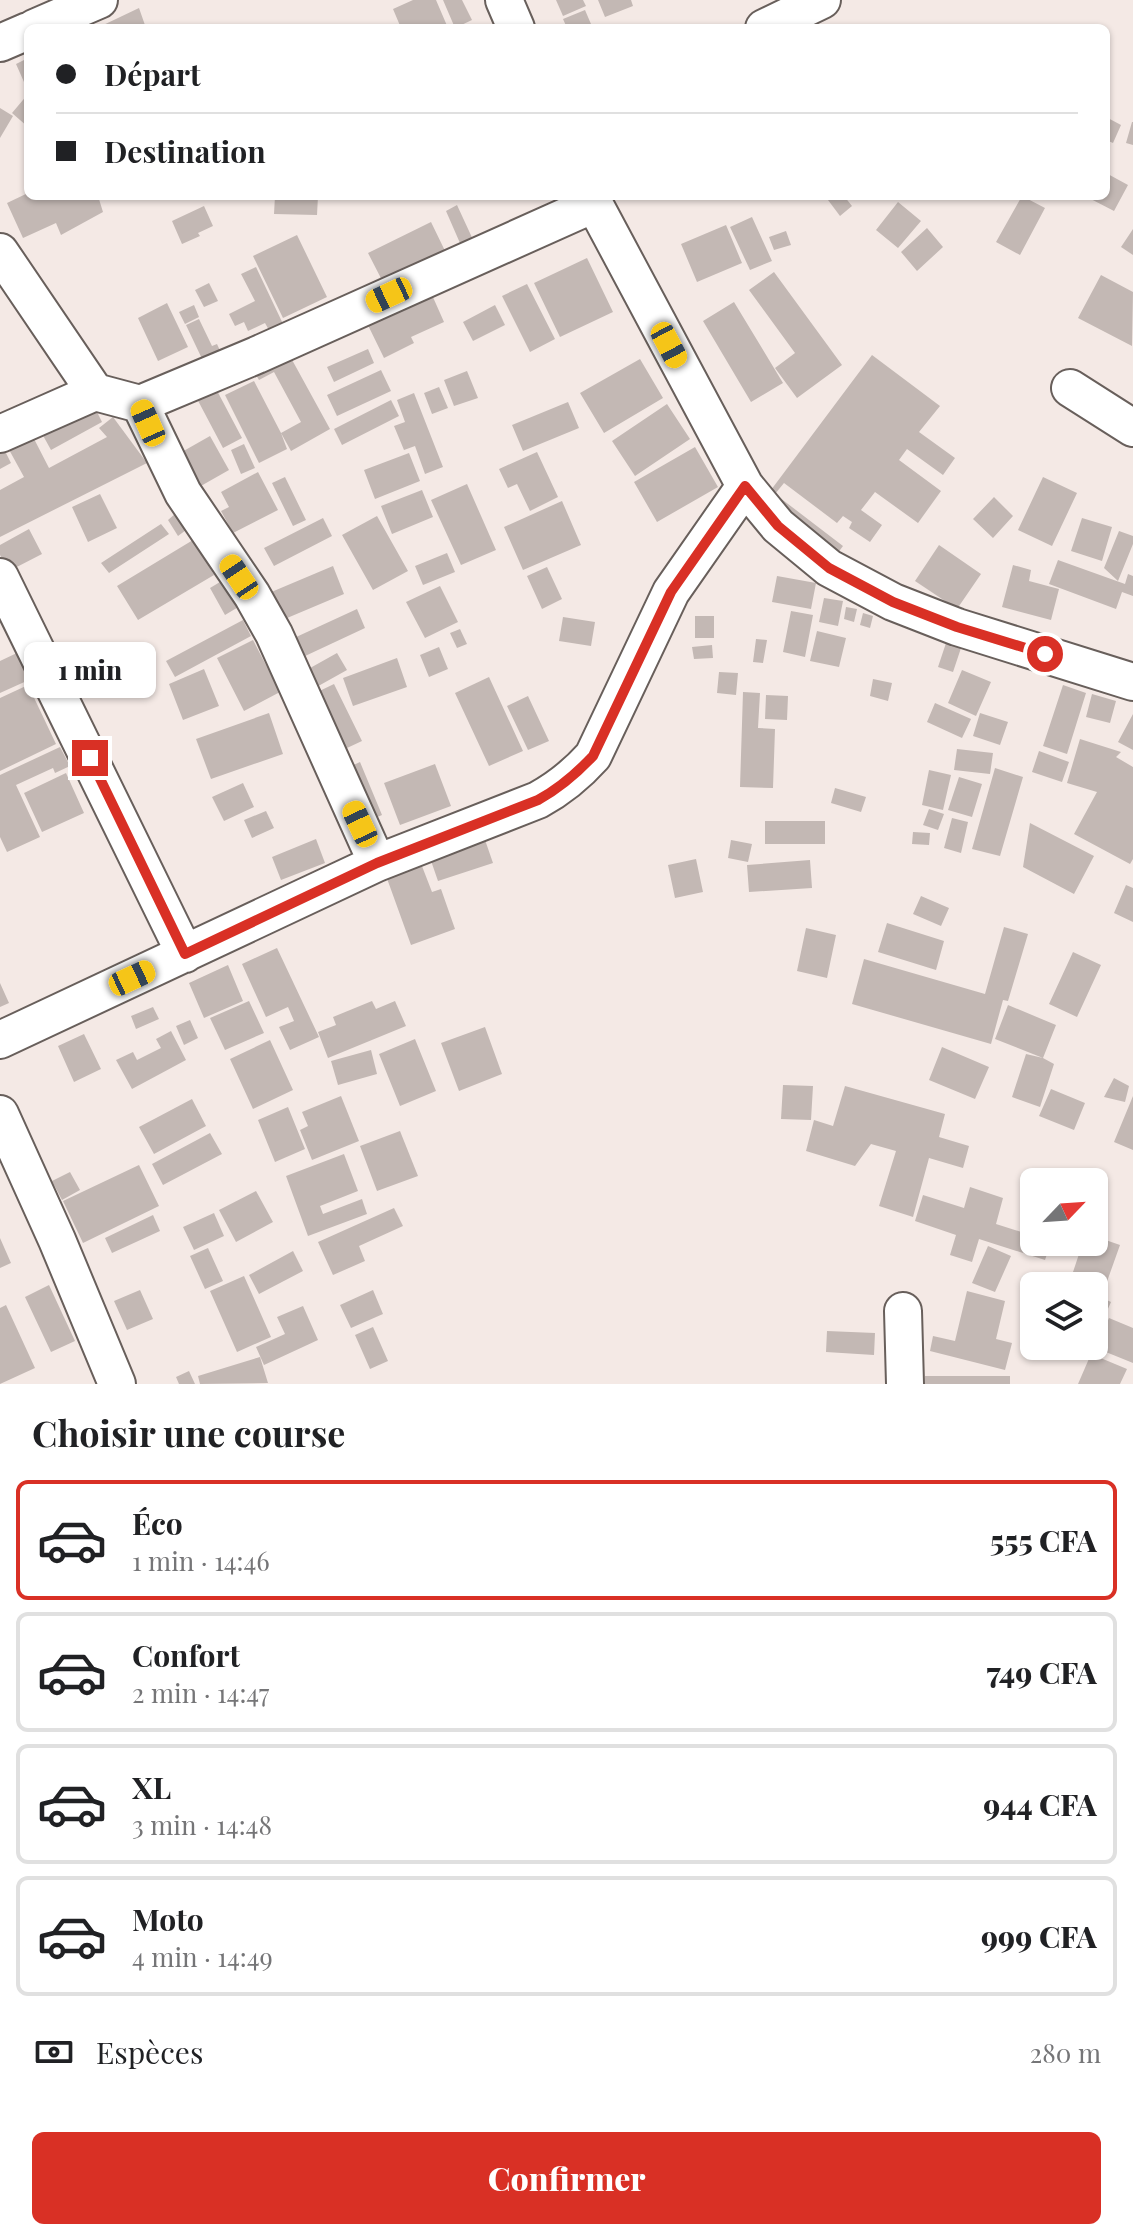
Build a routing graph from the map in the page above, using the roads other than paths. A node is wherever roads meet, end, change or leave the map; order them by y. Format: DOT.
graph roads {
  1 [pos="99,0"];
  2 [pos="504,0"];
  3 [pos="822,0"];
  4 [pos="43,24"];
  5 [pos="514,24"];
  6 [pos="772,24"];
  7 [pos="24,33"];
  8 [pos="0,43"];
  9 [pos="592,200"];
  10 [pos="0,252"];
  11 [pos="1070,388"];
  12 [pos="95,392"];
  13 [pos="140,404"];
  14 [pos="1133,428"];
  15 [pos="0,434"];
  16 [pos="745,486"];
  17 [pos="0,577"];
  18 [pos="1133,682"];
  19 [pos="377,863"];
  20 [pos="185,954"];
  21 [pos="0,1040"];
  22 [pos="0,1114"];
  23 [pos="903,1311"];
  24 [pos="117,1384"];
  25 [pos="905,1384"];
  1 -- 4 [label="street"];
  2 -- 5 [label="street"];
  3 -- 6 [label="street"];
  7 -- 8 [label="street"];
  9 -- 13 [label="street"];
  9 -- 16 [label="street"];
  10 -- 12 [label="street"];
  11 -- 14 [label="street"];
  12 -- 13 [label="street"];
  12 -- 15 [label="street"];
  13 -- 19 [label="street"];
  16 -- 18 [label="street"];
  16 -- 19 [label="street"];
  17 -- 20 [label="street"];
  19 -- 20 [label="street"];
  20 -- 21 [label="street"];
  22 -- 24 [label="street"];
  23 -- 25 [label="street"];
}
